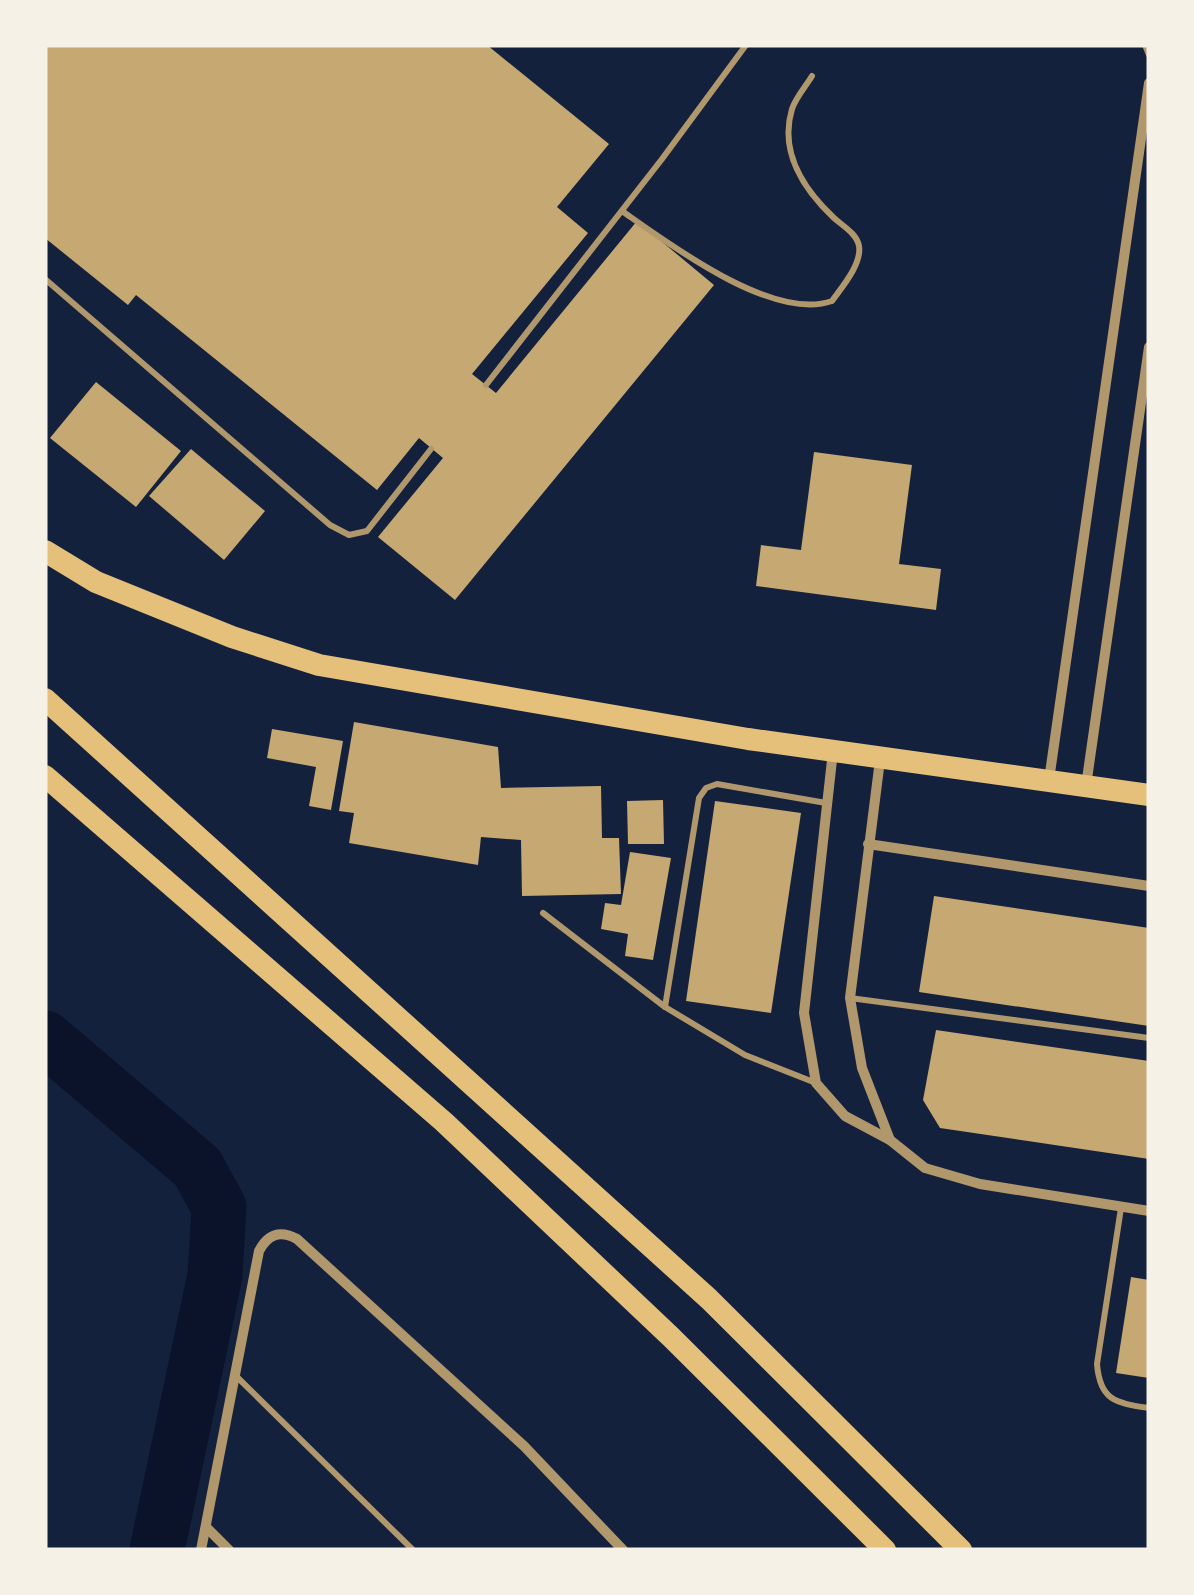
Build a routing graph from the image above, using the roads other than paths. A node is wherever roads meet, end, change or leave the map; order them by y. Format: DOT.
graph roads {
  1 [pos="746,45"];
  2 [pos="1145,45"];
  3 [pos="1149,54"];
  4 [pos="812,76"];
  5 [pos="1149,83"];
  6 [pos="622,211"];
  7 [pos="45,279"];
  8 [pos="1149,347"];
  9 [pos="486,385"];
  10 [pos="431,448"];
  11 [pos="45,551"];
  12 [pos="45,698"];
  13 [pos="833,751"];
  14 [pos="880,758"];
  15 [pos="45,776"];
  16 [pos="1049,781"];
  17 [pos="1086,786"];
  18 [pos="1149,795"];
  19 [pos="826,803"];
  20 [pos="868,844"];
  21 [pos="1149,886"];
  22 [pos="542,914"];
  23 [pos="850,998"];
  24 [pos="665,1007"];
  25 [pos="1149,1038"];
  26 [pos="816,1083"];
  27 [pos="890,1140"];
  28 [pos="1122,1206"];
  29 [pos="1149,1211"];
  30 [pos="235,1375"];
  31 [pos="1149,1408"];
  32 [pos="206,1527"];
  33 [pos="202,1550"];
  34 [pos="229,1550"];
  35 [pos="413,1550"];
  36 [pos="623,1550"];
  37 [pos="885,1550"];
  38 [pos="961,1550"];
  1 -- 6 [label="lane"];
  2 -- 3 [label="lane"];
  4 -- 6 [label="lane"];
  5 -- 16 [label="street"];
  6 -- 9 [label="lane"];
  7 -- 10 [label="lane"];
  8 -- 17 [label="street"];
  11 -- 13 [label="main road"];
  12 -- 38 [label="main road"];
  13 -- 14 [label="main road"];
  13 -- 19 [label="street"];
  14 -- 16 [label="main road"];
  14 -- 20 [label="street"];
  15 -- 37 [label="main road"];
  16 -- 17 [label="main road"];
  17 -- 18 [label="main road"];
  19 -- 24 [label="lane"];
  19 -- 26 [label="street"];
  20 -- 21 [label="street"];
  20 -- 23 [label="street"];
  22 -- 24 [label="lane"];
  23 -- 25 [label="lane"];
  23 -- 27 [label="street"];
  24 -- 26 [label="lane"];
  26 -- 27 [label="street"];
  27 -- 28 [label="street"];
  28 -- 29 [label="street"];
  28 -- 31 [label="lane"];
  30 -- 32 [label="street"];
  30 -- 35 [label="lane"];
  30 -- 36 [label="street"];
  32 -- 33 [label="street"];
  32 -- 34 [label="street"];
}
